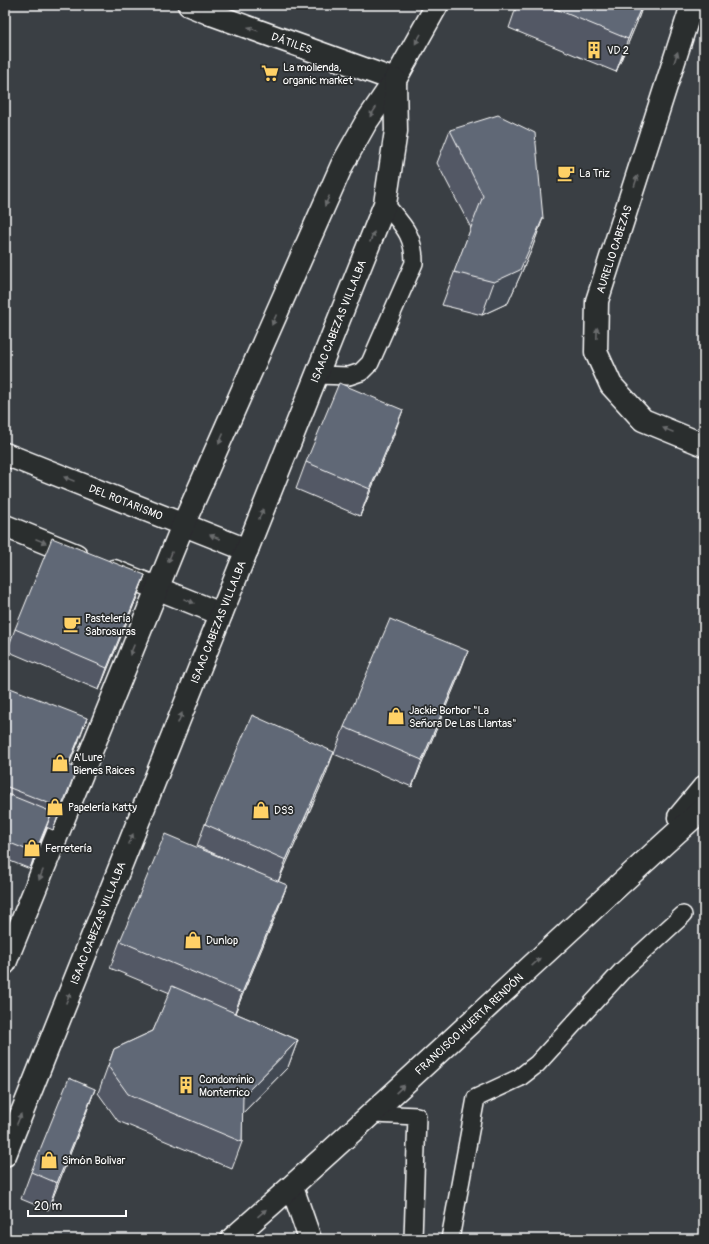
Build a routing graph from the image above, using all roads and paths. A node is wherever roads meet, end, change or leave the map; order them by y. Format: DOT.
graph roads {
  1 [pos="189,5"];
  2 [pos="437,5"];
  3 [pos="692,5"];
  4 [pos="214,10"];
  5 [pos="395,80"];
  6 [pos="385,204"];
  7 [pos="317,375"];
  8 [pos="704,445"];
  9 [pos="5,454"];
  10 [pos="183,525"];
  11 [pos="5,526"];
  12 [pos="247,550"];
  13 [pos="157,588"];
  14 [pos="221,614"];
  15 [pos="704,787"];
  16 [pos="704,808"];
  17 [pos="635,870"];
  18 [pos="683,915"];
  19 [pos="5,962"];
  20 [pos="374,1114"];
  21 [pos="5,1155"];
  22 [pos="292,1187"];
  23 [pos="232,1239"];
  24 [pos="310,1239"];
  25 [pos="413,1239"];
  26 [pos="450,1239"];
  1 -- 4 [label="street, DÁTILES"];
  2 -- 5 [label="street, one-way"];
  8 -- 3 [label="street, AURELIO CABEZAS, one-way"];
  5 -- 4 [label="street, DÁTILES, one-way"];
  5 -- 6 [label="street, ISAAC CABEZAS VILLALBA"];
  5 -- 10 [label="street, one-way"];
  7 -- 6 [label="street, ISAAC CABEZAS VILLALBA, one-way"];
  6 -- 7 [label="lane"];
  12 -- 7 [label="street, ISAAC CABEZAS VILLALBA, one-way"];
  10 -- 9 [label="street, DEL ROTARISMO, one-way"];
  12 -- 10 [label="street, DEL ROTARISMO, one-way"];
  10 -- 13 [label="street, one-way"];
  11 -- 13 [label="street, one-way"];
  12 -- 14 [label="street, ISAAC CABEZAS VILLALBA"];
  13 -- 14 [label="street, one-way"];
  13 -- 19 [label="street, one-way"];
  21 -- 14 [label="street, ISAAC CABEZAS VILLALBA, one-way"];
  15 -- 17 [label="street"];
  16 -- 17 [label="street, FRANCISCO HUERTA RENDÓN"];
  20 -- 17 [label="street, FRANCISCO HUERTA RENDÓN, one-way"];
  18 -- 26 [label="lane"];
  20 -- 22 [label="street, FRANCISCO HUERTA RENDÓN"];
  20 -- 25 [label="lane"];
  23 -- 22 [label="street, FRANCISCO HUERTA RENDÓN, one-way"];
  22 -- 24 [label="street"];
}
